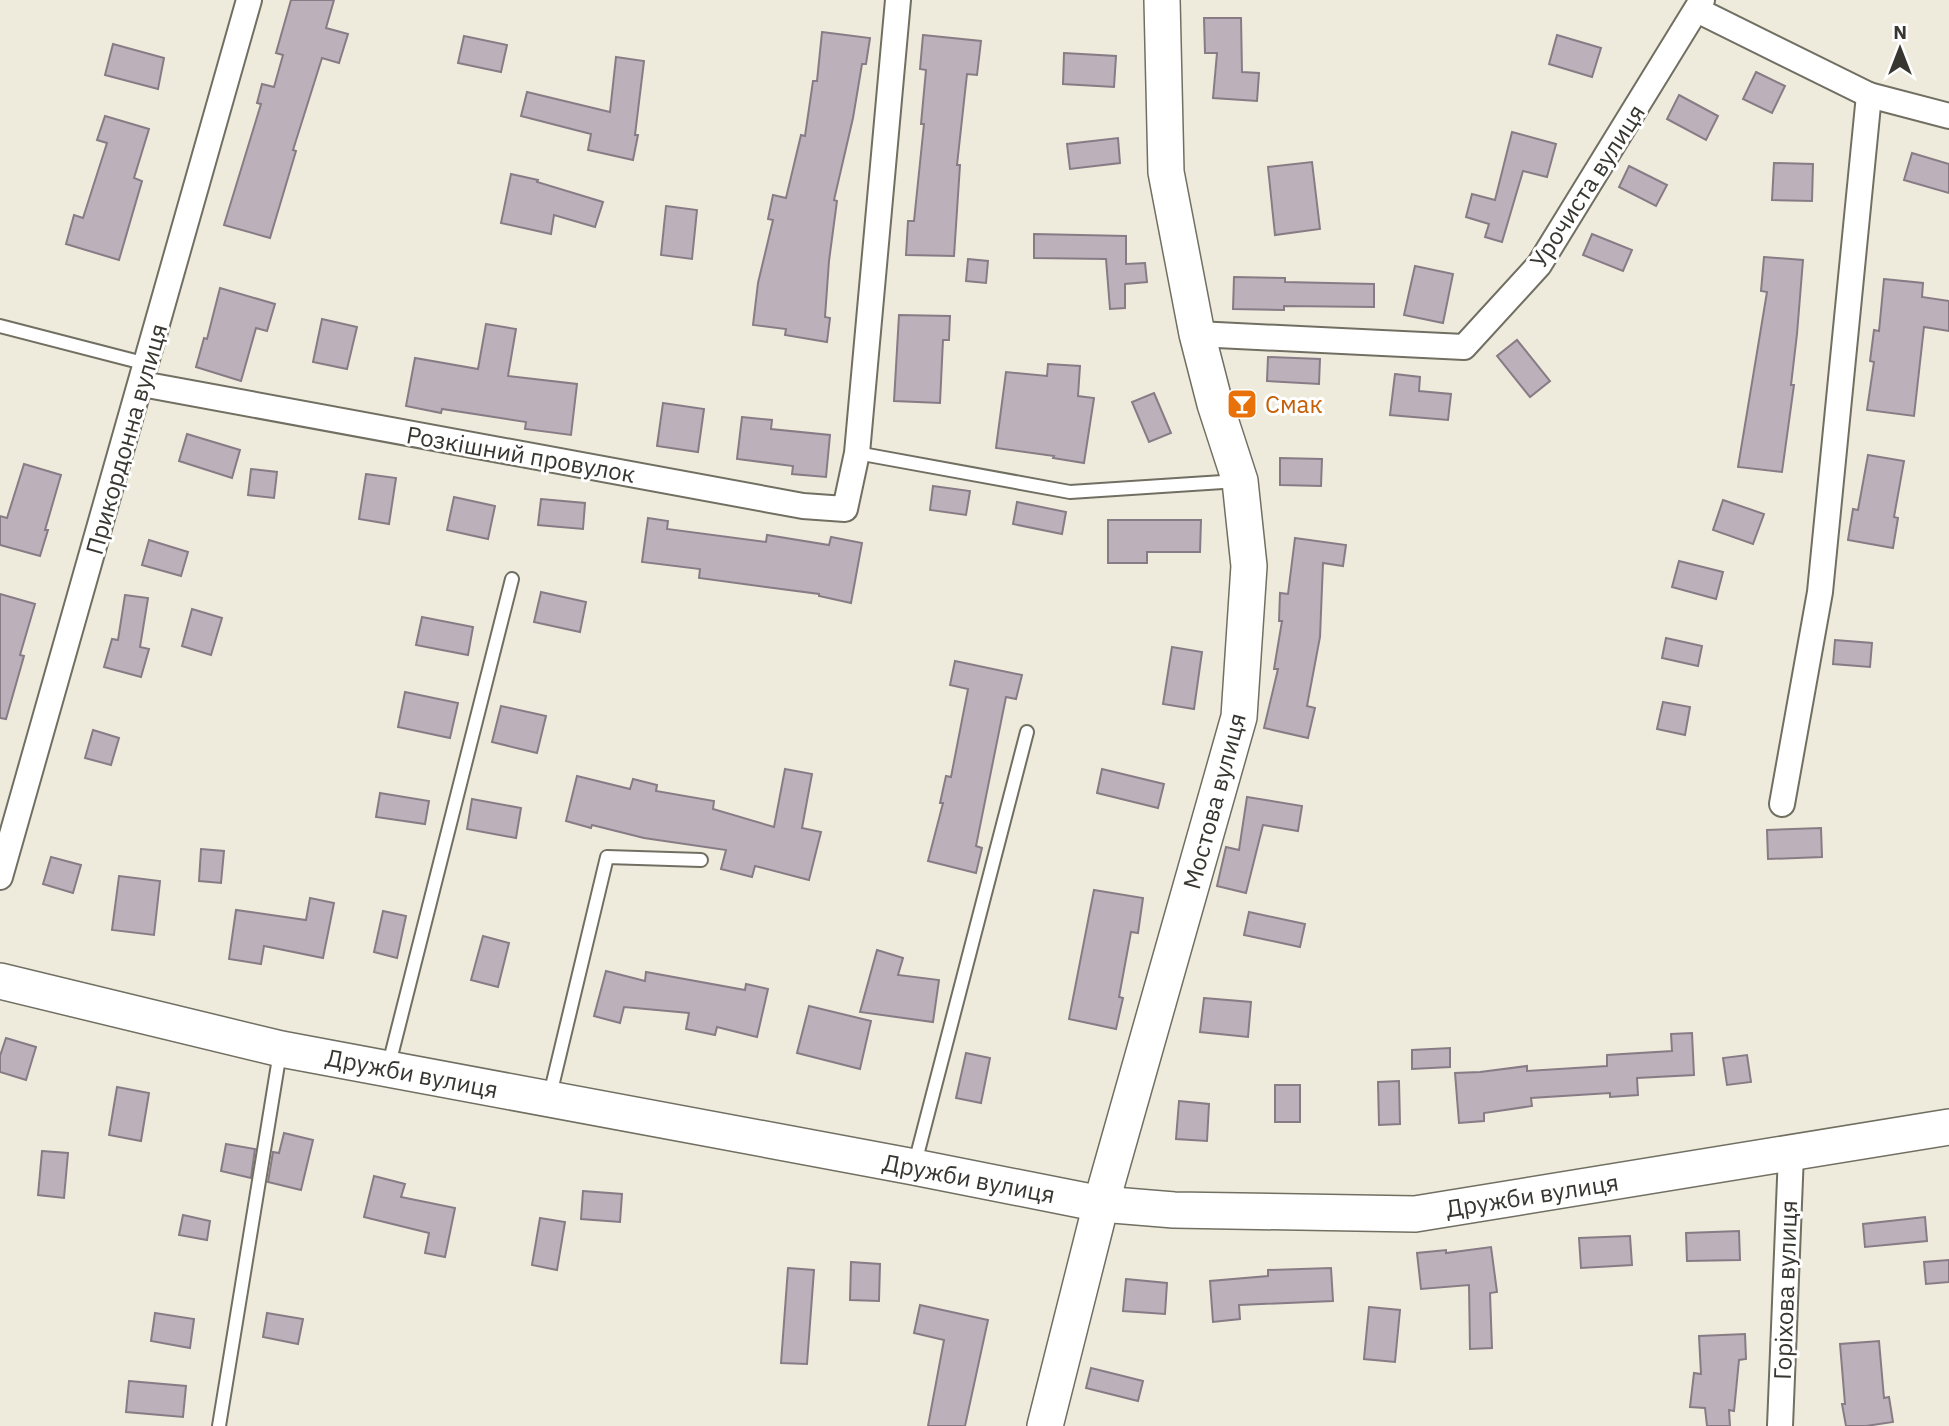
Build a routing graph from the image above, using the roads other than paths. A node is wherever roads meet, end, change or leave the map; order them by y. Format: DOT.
graph roads {
  1 [pos="250,0"];
  2 [pos="898,0"];
  3 [pos="1162,0"];
  4 [pos="1700,5"];
  5 [pos="1869,95"];
  6 [pos="1949,116"];
  7 [pos="0,326"];
  8 [pos="1197,334"];
  9 [pos="145,374"];
  10 [pos="857,453"];
  11 [pos="1240,481"];
  12 [pos="512,579"];
  13 [pos="1027,733"];
  14 [pos="1783,804"];
  15 [pos="701,860"];
  16 [pos="0,877"];
  17 [pos="0,981"];
  18 [pos="281,1049"];
  19 [pos="388,1069"];
  20 [pos="549,1099"];
  21 [pos="1949,1127"];
  22 [pos="1791,1154"];
  23 [pos="914,1167"];
  24 [pos="1101,1204"];
  25 [pos="219,1426"];
  26 [pos="1045,1426"];
  27 [pos="1780,1426"];
  1 -- 9 [label="street, Прикордонна вулиця"];
  2 -- 10 [label="street, Розкішний провулок"];
  3 -- 8 [label="street, Мостова вулиця"];
  4 -- 5 [label="street"];
  4 -- 8 [label="street, Урочиста вулиця"];
  5 -- 6 [label="street"];
  5 -- 14 [label="street"];
  7 -- 9 [label="lane"];
  8 -- 11 [label="street, Мостова вулиця"];
  9 -- 10 [label="street, Розкішний провулок"];
  9 -- 16 [label="street, Прикордонна вулиця"];
  10 -- 11 [label="lane"];
  11 -- 24 [label="street, Мостова вулиця"];
  12 -- 19 [label="lane"];
  13 -- 23 [label="lane"];
  15 -- 20 [label="lane"];
  17 -- 18 [label="street, Дружби вулиця"];
  18 -- 19 [label="street, Дружби вулиця"];
  18 -- 25 [label="lane"];
  19 -- 20 [label="street, Дружби вулиця"];
  20 -- 23 [label="street, Дружби вулиця"];
  21 -- 22 [label="street, Дружби вулиця"];
  22 -- 24 [label="street, Дружби вулиця"];
  22 -- 27 [label="street, Горіхова вулиця"];
  23 -- 24 [label="street, Дружби вулиця"];
  24 -- 26 [label="street, Мостова вулиця"];
}
